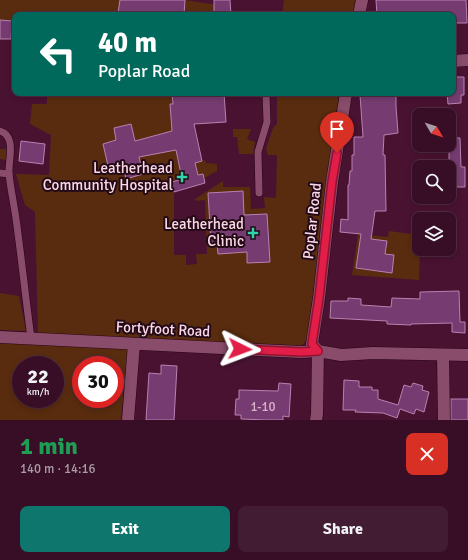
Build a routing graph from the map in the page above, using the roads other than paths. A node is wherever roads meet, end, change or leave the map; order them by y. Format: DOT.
graph roads {
  1 [pos="362,0"];
  2 [pos="360,12"];
  3 [pos="468,60"];
  4 [pos="456,61"];
  5 [pos="266,96"];
  6 [pos="346,96"];
  7 [pos="0,131"];
  8 [pos="0,173"];
  9 [pos="9,174"];
  10 [pos="259,193"];
  11 [pos="0,337"];
  12 [pos="31,338"];
  13 [pos="134,344"];
  14 [pos="318,351"];
  15 [pos="443,355"];
  16 [pos="468,355"];
  17 [pos="128,420"];
  18 [pos="316,420"];
  19 [pos="444,420"];
  1 -- 2 [label="street"];
  3 -- 4 [label="street"];
  5 -- 10 [label="lane"];
  6 -- 14 [label="street, Poplar Road"];
  7 -- 9 [label="lane"];
  8 -- 9 [label="lane"];
  9 -- 12 [label="lane"];
  11 -- 12 [label="street, Fortyfoot Road"];
  12 -- 13 [label="street, Fortyfoot Road"];
  13 -- 14 [label="street, Fortyfoot Road"];
  13 -- 17 [label="street"];
  14 -- 15 [label="street, Fortyfoot Road"];
  14 -- 18 [label="street, Poplar Road"];
  15 -- 16 [label="street, Fortyfoot Road"];
  15 -- 19 [label="street"];
}
